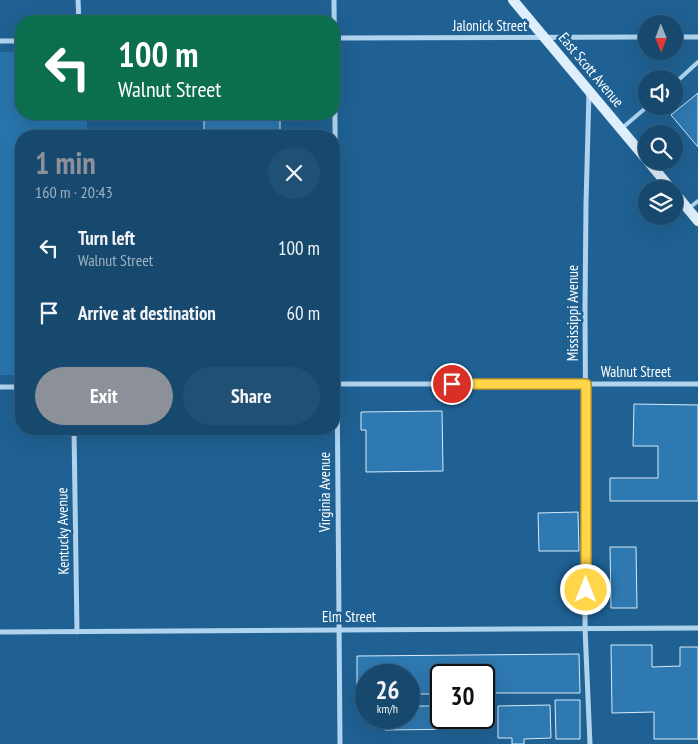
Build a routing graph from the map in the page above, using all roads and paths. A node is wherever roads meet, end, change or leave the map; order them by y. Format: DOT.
graph roads {
  1 [pos="78,0"];
  2 [pos="334,0"];
  3 [pos="513,0"];
  4 [pos="79,15"];
  5 [pos="334,15"];
  6 [pos="638,37"];
  7 [pos="683,37"];
  8 [pos="698,37"];
  9 [pos="340,38"];
  10 [pos="545,38"];
  11 [pos="0,41"];
  12 [pos="15,41"];
  13 [pos="698,62"];
  14 [pos="683,76"];
  15 [pos="589,91"];
  16 [pos="638,115"];
  17 [pos="621,129"];
  18 [pos="638,149"];
  19 [pos="655,170"];
  20 [pos="664,180"];
  21 [pos="698,201"];
  22 [pos="683,203"];
  23 [pos="688,209"];
  24 [pos="698,221"];
  25 [pos="340,384"];
  26 [pos="586,384"];
  27 [pos="698,384"];
  28 [pos="0,387"];
  29 [pos="15,387"];
  30 [pos="74,435"];
  31 [pos="336,435"];
  32 [pos="585,628"];
  33 [pos="698,628"];
  34 [pos="339,630"];
  35 [pos="0,632"];
  36 [pos="77,632"];
  37 [pos="340,744"];
  38 [pos="590,744"];
  1 -- 4 [label="street"];
  2 -- 5 [label="street, Virginia Avenue"];
  3 -- 10 [label="main road, East Scott Avenue"];
  6 -- 10 [label="street, Jalonick Street"];
  7 -- 8 [label="street"];
  9 -- 10 [label="street, Jalonick Street"];
  10 -- 15 [label="main road, East Scott Avenue"];
  11 -- 12 [label="street"];
  13 -- 14 [label="lane"];
  15 -- 17 [label="main road, East Scott Avenue"];
  15 -- 26 [label="street, Mississippi Avenue"];
  16 -- 17 [label="lane"];
  17 -- 18 [label="main road, East Scott Avenue"];
  19 -- 20 [label="main road, East Scott Avenue"];
  21 -- 23 [label="lane"];
  22 -- 23 [label="main road"];
  23 -- 24 [label="main road"];
  25 -- 26 [label="street, Walnut Street"];
  26 -- 27 [label="street, Walnut Street"];
  26 -- 32 [label="street, Mississippi Avenue"];
  28 -- 29 [label="street"];
  30 -- 36 [label="street, Kentucky Avenue"];
  31 -- 34 [label="street, Virginia Avenue"];
  32 -- 33 [label="street, Elm Street"];
  32 -- 34 [label="street, Elm Street"];
  32 -- 38 [label="street, Mississippi Avenue"];
  34 -- 36 [label="street, Elm Street"];
  34 -- 37 [label="street, Virginia Avenue"];
  35 -- 36 [label="street, Elm Street"];
}
